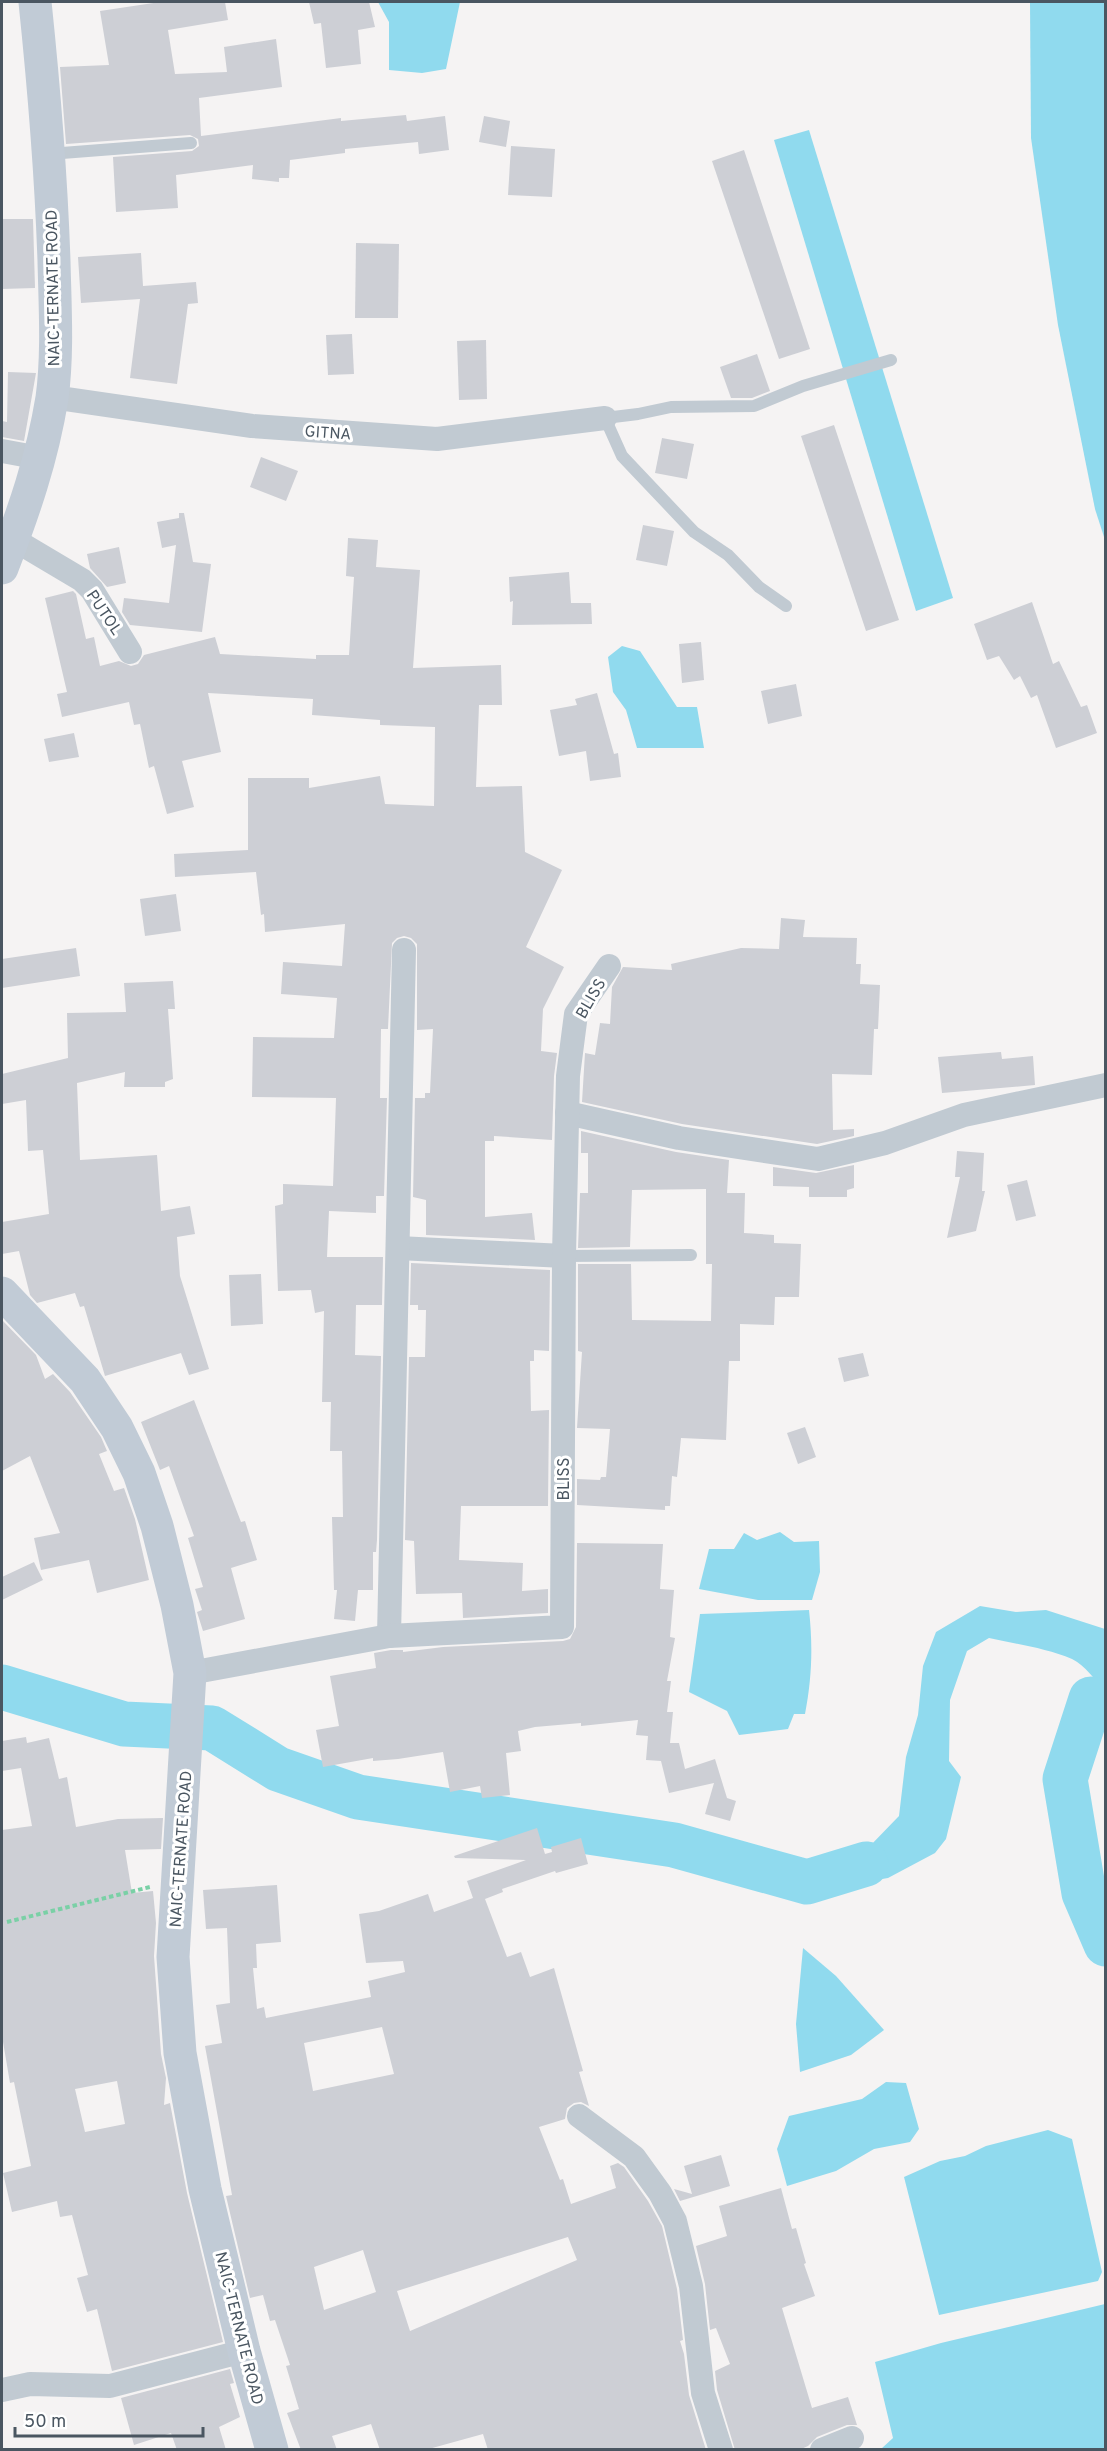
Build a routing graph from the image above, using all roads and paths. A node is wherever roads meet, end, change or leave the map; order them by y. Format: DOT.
graph roads {
  1 [pos="35,2"];
  2 [pos="191,144"];
  3 [pos="48,154"];
  4 [pos="891,360"];
  5 [pos="52,397"];
  6 [pos="605,418"];
  7 [pos="2,451"];
  8 [pos="40,458"];
  9 [pos="7,554"];
  10 [pos="786,606"];
  11 [pos="130,652"];
  12 [pos="404,950"];
  13 [pos="609,966"];
  14 [pos="1106,1085"];
  15 [pos="567,1113"];
  16 [pos="398,1248"];
  17 [pos="691,1255"];
  18 [pos="564,1257"];
  19 [pos="2,1293"];
  20 [pos="389,1636"];
  21 [pos="190,1673"];
  22 [pos="177,1881"];
  23 [pos="8,1922"];
  24 [pos="579,2116"];
  25 [pos="244,2351"];
  26 [pos="2,2390"];
  27 [pos="852,2438"];
  28 [pos="272,2450"];
  29 [pos="721,2450"];
  30 [pos="822,2450"];
  1 -- 3 [label="main road, NAIC-TERNATE ROAD"];
  2 -- 3 [label="lane"];
  3 -- 5 [label="main road, NAIC-TERNATE ROAD"];
  4 -- 6 [label="lane"];
  5 -- 6 [label="street, GITNA"];
  5 -- 8 [label="main road, NAIC-TERNATE ROAD"];
  6 -- 10 [label="lane"];
  7 -- 8 [label="street"];
  8 -- 9 [label="main road, NAIC-TERNATE ROAD"];
  9 -- 11 [label="street, PUTOL"];
  12 -- 16 [label="street"];
  13 -- 15 [label="street, BLISS"];
  14 -- 15 [label="street"];
  15 -- 18 [label="street, BLISS"];
  16 -- 18 [label="street"];
  16 -- 20 [label="street"];
  17 -- 18 [label="lane"];
  18 -- 20 [label="street, BLISS"];
  19 -- 21 [label="main road, NAIC-TERNATE ROAD"];
  20 -- 21 [label="street, BLISS"];
  21 -- 22 [label="main road, NAIC-TERNATE ROAD"];
  22 -- 23 [label="path"];
  22 -- 25 [label="main road, NAIC-TERNATE ROAD"];
  24 -- 29 [label="street"];
  25 -- 26 [label="street"];
  25 -- 28 [label="main road, NAIC-TERNATE ROAD"];
  27 -- 30 [label="street"];
}
